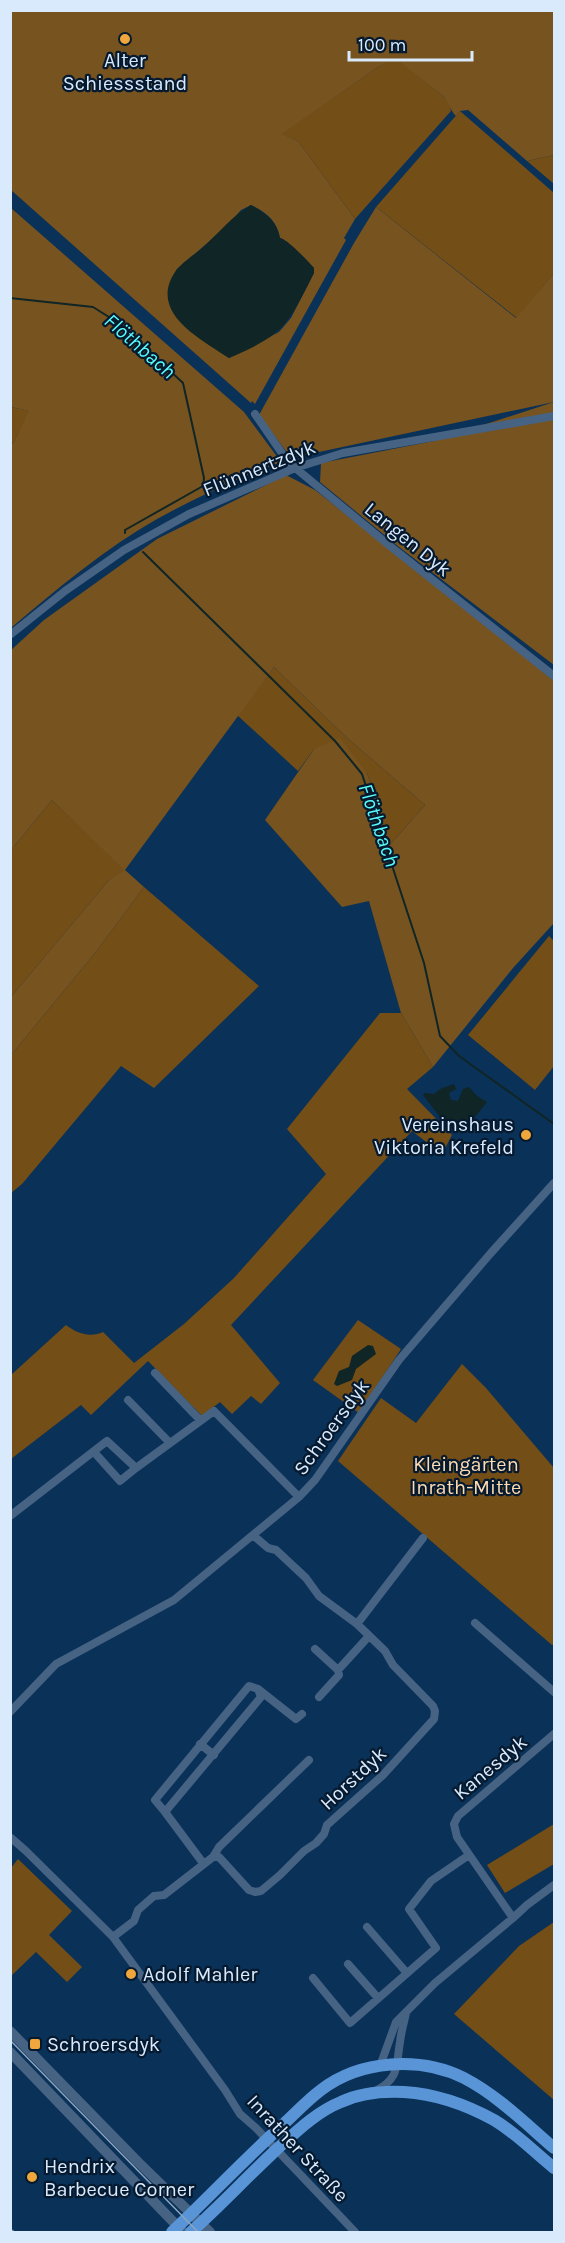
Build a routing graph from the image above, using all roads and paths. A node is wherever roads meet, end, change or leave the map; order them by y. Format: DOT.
graph roads {
  1 [pos="255,414"];
  2 [pos="555,416"];
  3 [pos="296,468"];
  4 [pos="10,635"];
  5 [pos="555,676"];
  6 [pos="555,1183"];
  7 [pos="155,1373"];
  8 [pos="128,1400"];
  9 [pos="200,1420"];
  10 [pos="170,1443"];
  11 [pos="94,1452"];
  12 [pos="136,1468"];
  13 [pos="299,1497"];
  14 [pos="10,1516"];
  15 [pos="253,1535"];
  16 [pos="423,1538"];
  17 [pos="475,1623"];
  18 [pos="357,1624"];
  19 [pos="369,1636"];
  20 [pos="315,1648"];
  21 [pos="338,1670"];
  22 [pos="258,1689"];
  23 [pos="555,1692"];
  24 [pos="319,1697"];
  25 [pos="10,1712"];
  26 [pos="302,1714"];
  27 [pos="555,1734"];
  28 [pos="200,1744"];
  29 [pos="213,1755"];
  30 [pos="309,1760"];
  31 [pos="165,1812"];
  32 [pos="10,1837"];
  33 [pos="469,1855"];
  34 [pos="213,1857"];
  35 [pos="203,1863"];
  36 [pos="555,1885"];
  37 [pos="513,1918"];
  38 [pos="367,1927"];
  39 [pos="113,1937"];
  40 [pos="348,1964"];
  41 [pos="406,1972"];
  42 [pos="312,1978"];
  43 [pos="378,1998"];
  44 [pos="406,2013"];
  45 [pos="10,2031"];
  46 [pos="10,2052"];
  47 [pos="399,2064"];
  48 [pos="380,2066"];
  49 [pos="371,2094"];
  50 [pos="266,2140"];
  51 [pos="555,2148"];
  52 [pos="276,2150"];
  53 [pos="555,2168"];
  54 [pos="191,2213"];
  55 [pos="206,2228"];
  56 [pos="178,2231"];
  57 [pos="191,2232"];
  58 [pos="355,2232"];
  1 -- 3 [label="street, Langen Dyk"];
  2 -- 3 [label="street, Flünnertzdyk"];
  3 -- 4 [label="street, Flünnertzdyk"];
  3 -- 5 [label="street, Langen Dyk"];
  6 -- 13 [label="street, Schroersdyk"];
  7 -- 9 [label="street"];
  8 -- 10 [label="street"];
  9 -- 10 [label="street"];
  9 -- 13 [label="street"];
  10 -- 12 [label="street"];
  11 -- 12 [label="street"];
  11 -- 12 [label="street"];
  11 -- 14 [label="street"];
  13 -- 15 [label="street, Schroersdyk"];
  15 -- 18 [label="street, Horstdyk"];
  15 -- 25 [label="street, Schroersdyk"];
  16 -- 18 [label="street"];
  17 -- 23 [label="street"];
  18 -- 19 [label="street, Horstdyk"];
  19 -- 21 [label="street"];
  19 -- 34 [label="street, Horstdyk"];
  20 -- 21 [label="street"];
  21 -- 24 [label="street"];
  22 -- 26 [label="street"];
  22 -- 28 [label="street"];
  22 -- 29 [label="street"];
  27 -- 33 [label="street, Kanesdyk"];
  28 -- 29 [label="street"];
  28 -- 31 [label="street"];
  29 -- 31 [label="street"];
  30 -- 34 [label="street"];
  31 -- 35 [label="street"];
  32 -- 39 [label="street, Inrather Straße"];
  33 -- 37 [label="street, Kanesdyk"];
  33 -- 41 [label="street"];
  34 -- 35 [label="street"];
  35 -- 39 [label="street"];
  36 -- 37 [label="street"];
  37 -- 44 [label="street"];
  38 -- 41 [label="street"];
  39 -- 50 [label="street, Inrather Straße"];
  40 -- 43 [label="street"];
  41 -- 43 [label="street"];
  42 -- 43 [label="street"];
  44 -- 47 [label="street"];
  44 -- 48 [label="street"];
  45 -- 54 [label="street"];
  46 -- 56 [label="street"];
  47 -- 48 [label="main road"];
  47 -- 49 [label="street"];
  47 -- 51 [label="main road"];
  48 -- 50 [label="main road"];
  49 -- 52 [label="main road"];
  49 -- 53 [label="main road"];
  50 -- 52 [label="street, Inrather Straße"];
  50 -- 54 [label="main road"];
  52 -- 55 [label="main road"];
  52 -- 58 [label="street, Inrather Straße"];
  54 -- 55 [label="street"];
  54 -- 56 [label="main road"];
  55 -- 57 [label="main road"];
}
